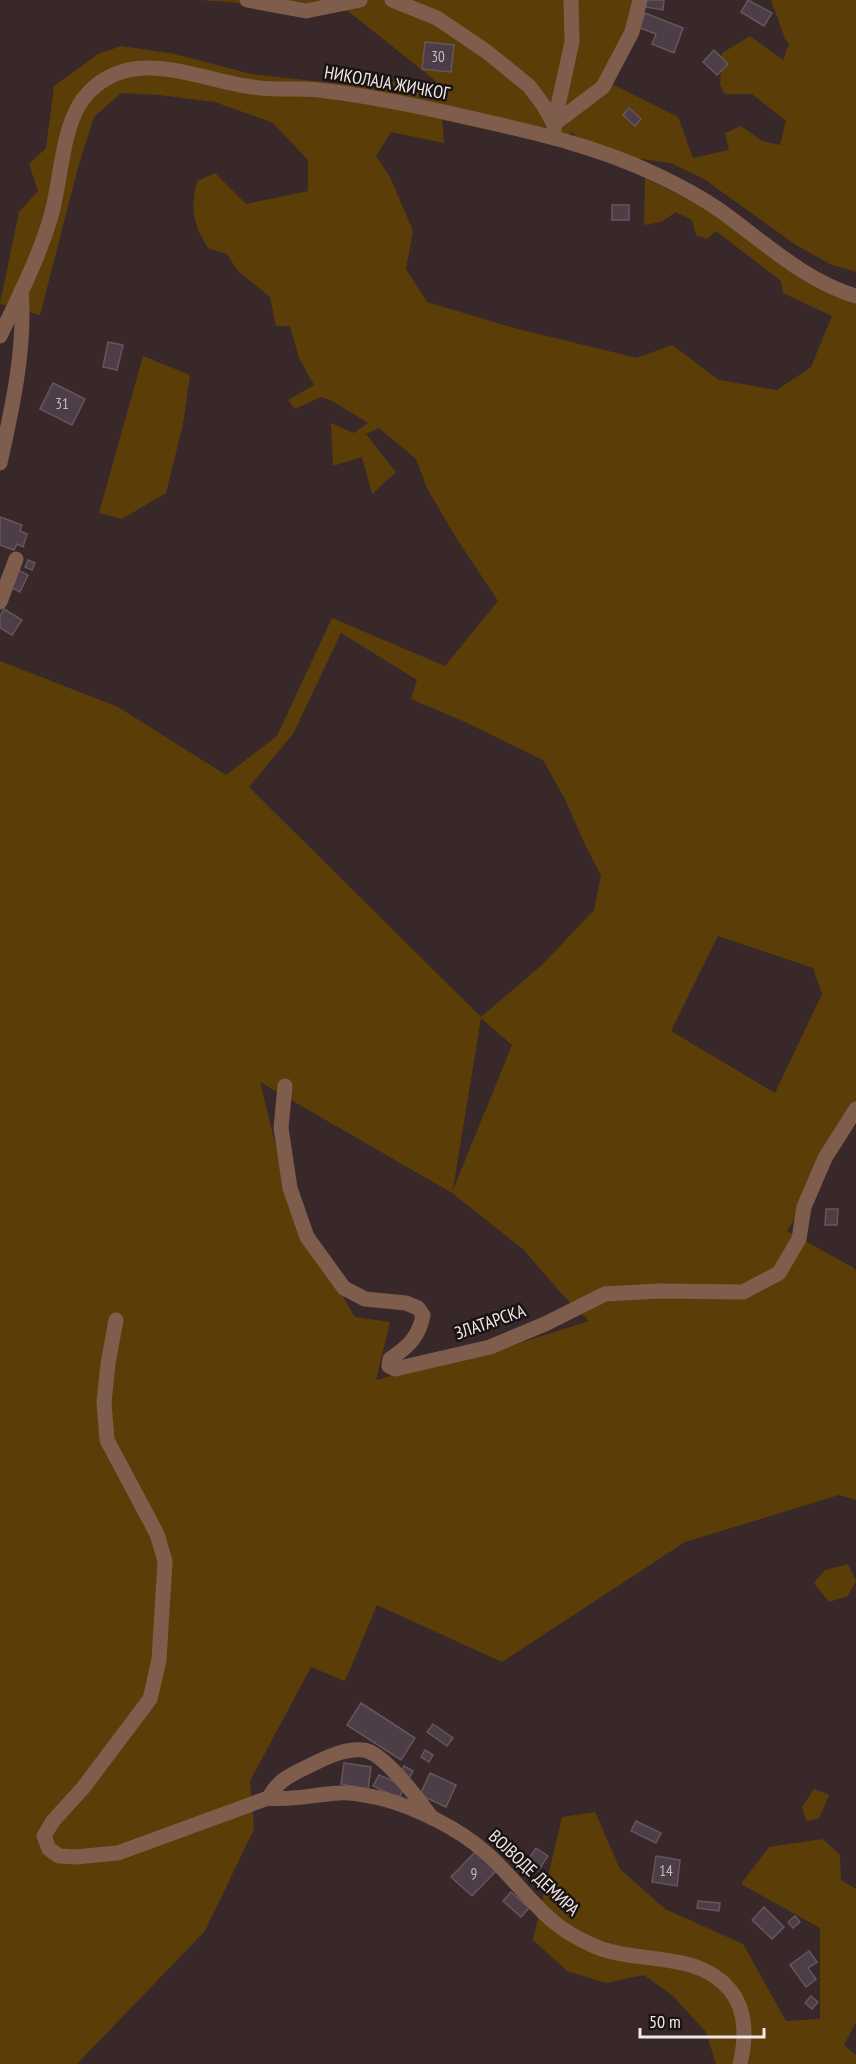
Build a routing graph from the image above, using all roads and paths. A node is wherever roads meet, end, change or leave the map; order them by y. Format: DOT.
graph roads {
  1 [pos="247,0"];
  2 [pos="360,0"];
  3 [pos="392,0"];
  4 [pos="571,0"];
  5 [pos="640,0"];
  6 [pos="554,131"];
  7 [pos="21,291"];
  8 [pos="856,296"];
  9 [pos="0,336"];
  10 [pos="0,463"];
  11 [pos="16,559"];
  12 [pos="0,602"];
  13 [pos="285,1086"];
  14 [pos="856,1108"];
  15 [pos="117,1320"];
  16 [pos="269,1798"];
  17 [pos="432,1818"];
  18 [pos="740,2064"];
  1 -- 2 [label="street"];
  3 -- 6 [label="street"];
  4 -- 6 [label="street"];
  5 -- 6 [label="street"];
  6 -- 7 [label="street, НИКОЛАЈА ЖИЧКОГ"];
  6 -- 8 [label="street, НИКОЛАЈА ЖИЧКОГ"];
  7 -- 9 [label="street, НИКОЛАЈА ЖИЧКОГ"];
  7 -- 10 [label="street, НИКОЛАЈА ЖИЧКОГ"];
  11 -- 12 [label="street"];
  13 -- 14 [label="street, ЗЛАТАРСКА"];
  15 -- 16 [label="street"];
  16 -- 17 [label="street, ВОЈВОДЕ ДЕМИРА"];
  16 -- 17 [label="street"];
  17 -- 18 [label="street, ВОЈВОДЕ ДЕМИРА"];
}
